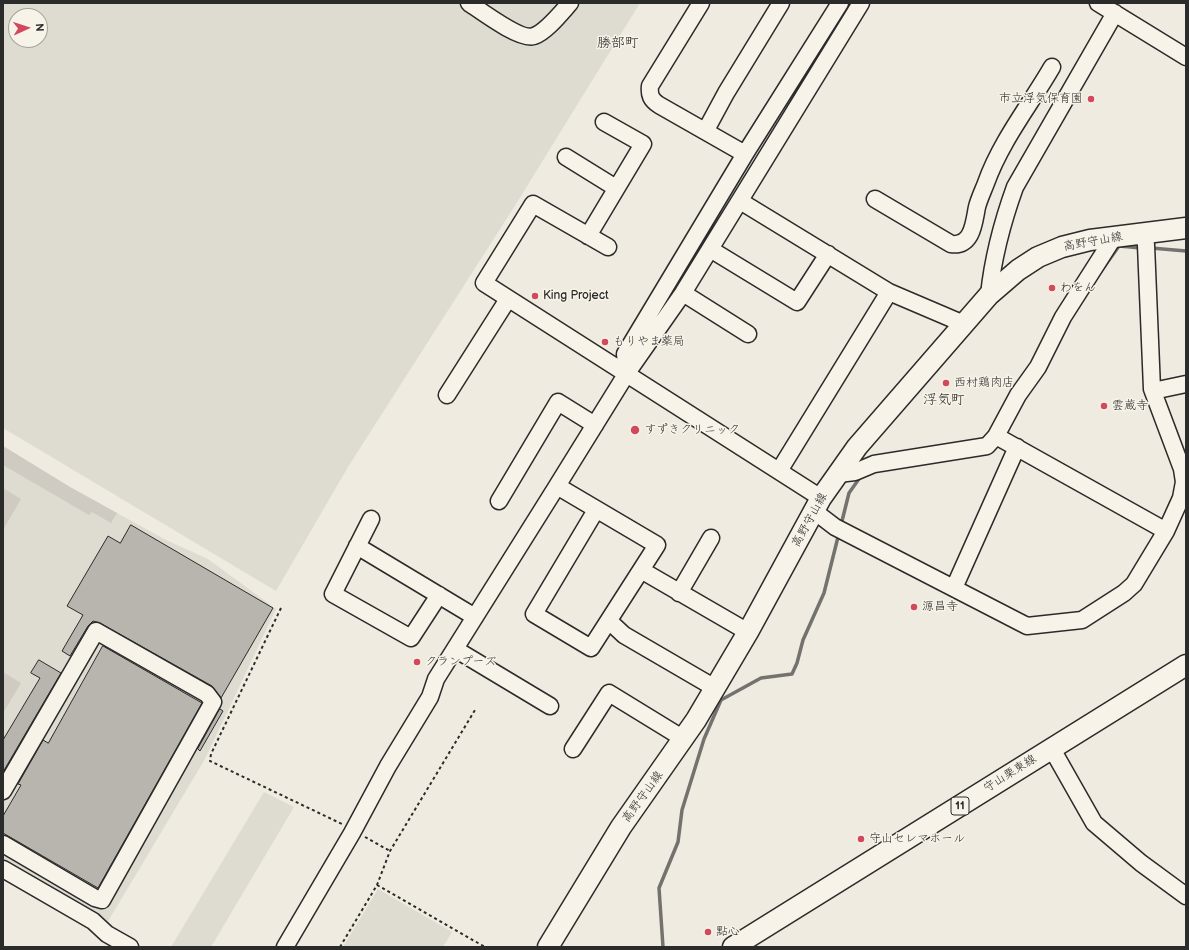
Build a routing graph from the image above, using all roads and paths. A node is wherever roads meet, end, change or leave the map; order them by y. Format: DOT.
graph roads {
  1 [pos="469,3"];
  2 [pos="570,3"];
  3 [pos="701,3"];
  4 [pos="781,3"];
  5 [pos="840,3"];
  6 [pos="861,3"];
  7 [pos="1098,3"];
  8 [pos="1114,13"];
  9 [pos="1186,57"];
  10 [pos="1052,67"];
  11 [pos="604,122"];
  12 [pos="706,130"];
  13 [pos="746,154"];
  14 [pos="566,157"];
  15 [pos="729,182"];
  16 [pos="616,188"];
  17 [pos="743,197"];
  18 [pos="875,199"];
  19 [pos="1186,228"];
  20 [pos="588,236"];
  21 [pos="1114,237"];
  22 [pos="1145,244"];
  23 [pos="608,247"];
  24 [pos="710,249"];
  25 [pos="828,254"];
  26 [pos="889,292"];
  27 [pos="683,293"];
  28 [pos="989,295"];
  29 [pos="508,299"];
  30 [pos="964,324"];
  31 [pos="748,334"];
  32 [pos="627,373"];
  33 [pos="1186,384"];
  34 [pos="1153,391"];
  35 [pos="447,395"];
  36 [pos="595,425"];
  37 [pos="1004,440"];
  38 [pos="779,471"];
  39 [pos="838,474"];
  40 [pos="557,486"];
  41 [pos="499,501"];
  42 [pos="818,504"];
  43 [pos="596,510"];
  44 [pos="371,520"];
  45 [pos="1166,531"];
  46 [pos="711,538"];
  47 [pos="357,546"];
  48 [pos="641,570"];
  49 [pos="954,588"];
  50 [pos="680,593"];
  51 [pos="439,595"];
  52 [pos="280,608"];
  53 [pos="475,617"];
  54 [pos="609,621"];
  55 [pos="748,632"];
  56 [pos="455,649"];
  57 [pos="1186,665"];
  58 [pos="715,688"];
  59 [pos="550,706"];
  60 [pos="475,710"];
  61 [pos="684,739"];
  62 [pos="573,749"];
  63 [pos="1052,749"];
  64 [pos="3,791"];
  65 [pos="354,830"];
  66 [pos="3,844"];
  67 [pos="390,852"];
  68 [pos="3,869"];
  69 [pos="377,885"];
  70 [pos="1186,896"];
  71 [pos="95,898"];
  72 [pos="93,921"];
  73 [pos="744,944"];
  74 [pos="130,947"];
  75 [pos="285,947"];
  76 [pos="340,947"];
  77 [pos="485,947"];
  78 [pos="548,947"];
  1 -- 2 [label="street"];
  3 -- 12 [label="street"];
  4 -- 12 [label="street"];
  5 -- 13 [label="street"];
  6 -- 17 [label="street"];
  7 -- 8 [label="street"];
  8 -- 9 [label="street"];
  8 -- 28 [label="street"];
  10 -- 18 [label="street"];
  11 -- 16 [label="street"];
  12 -- 13 [label="street"];
  13 -- 15 [label="street"];
  14 -- 16 [label="street"];
  15 -- 17 [label="street"];
  15 -- 32 [label="street"];
  16 -- 20 [label="street"];
  17 -- 24 [label="street"];
  17 -- 25 [label="street"];
  19 -- 22 [label="main road, 高野守山線"];
  20 -- 23 [label="street"];
  20 -- 29 [label="street"];
  21 -- 22 [label="main road, 高野守山線"];
  21 -- 28 [label="main road, 高野守山線"];
  21 -- 37 [label="street"];
  22 -- 34 [label="street"];
  24 -- 25 [label="street"];
  24 -- 27 [label="street"];
  25 -- 26 [label="street"];
  26 -- 30 [label="street"];
  26 -- 38 [label="street"];
  27 -- 31 [label="street"];
  27 -- 32 [label="street"];
  28 -- 30 [label="main road, 高野守山線"];
  29 -- 32 [label="street"];
  29 -- 35 [label="street"];
  30 -- 39 [label="main road, 高野守山線"];
  32 -- 36 [label="street"];
  32 -- 38 [label="street"];
  33 -- 34 [label="street"];
  34 -- 45 [label="street"];
  36 -- 40 [label="street"];
  36 -- 41 [label="street"];
  37 -- 39 [label="street"];
  37 -- 45 [label="street"];
  37 -- 49 [label="street"];
  38 -- 42 [label="street"];
  39 -- 42 [label="main road, 高野守山線"];
  40 -- 43 [label="street"];
  40 -- 53 [label="street"];
  42 -- 49 [label="street"];
  42 -- 55 [label="main road, 高野守山線"];
  43 -- 48 [label="street"];
  43 -- 54 [label="street"];
  44 -- 47 [label="street"];
  45 -- 49 [label="street"];
  46 -- 50 [label="street"];
  47 -- 51 [label="street"];
  47 -- 51 [label="street"];
  48 -- 50 [label="street"];
  48 -- 54 [label="street"];
  50 -- 55 [label="street"];
  51 -- 53 [label="street"];
  52 -- 65 [label="path"];
  53 -- 56 [label="street"];
  54 -- 58 [label="street"];
  55 -- 58 [label="main road, 高野守山線"];
  56 -- 59 [label="street"];
  56 -- 65 [label="street"];
  57 -- 63 [label="main road, 守山栗東線 / 11"];
  58 -- 61 [label="main road, 高野守山線"];
  60 -- 67 [label="path"];
  61 -- 62 [label="street"];
  61 -- 78 [label="main road, 高野守山線"];
  63 -- 70 [label="street"];
  63 -- 73 [label="main road, 守山栗東線 / 11"];
  64 -- 71 [label="street"];
  65 -- 67 [label="path"];
  65 -- 75 [label="street"];
  66 -- 71 [label="street"];
  67 -- 69 [label="path"];
  68 -- 72 [label="street"];
  69 -- 76 [label="path"];
  69 -- 77 [label="path"];
  71 -- 72 [label="street"];
  72 -- 74 [label="street"];
}
